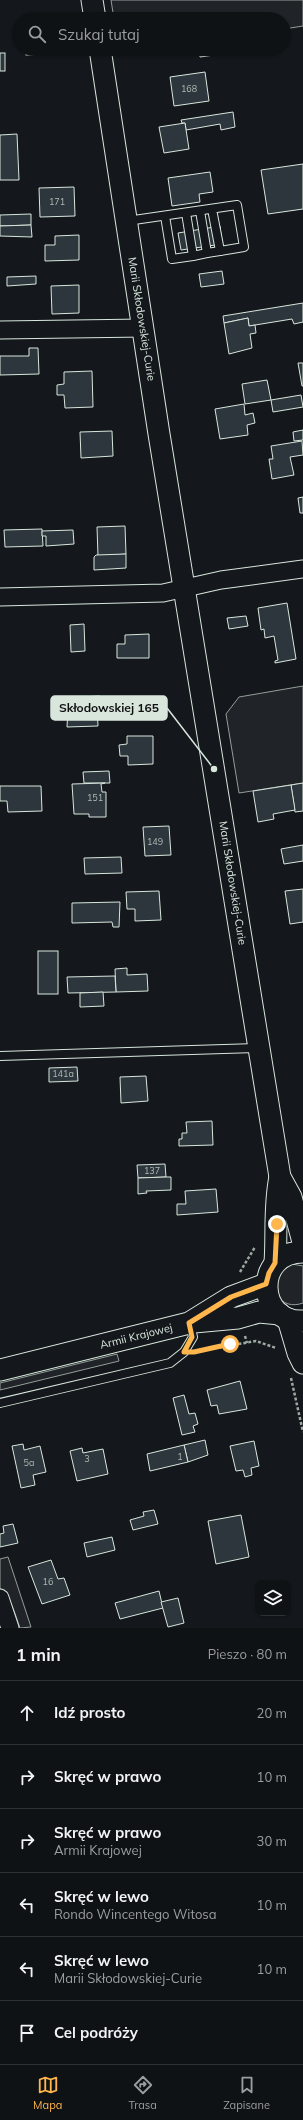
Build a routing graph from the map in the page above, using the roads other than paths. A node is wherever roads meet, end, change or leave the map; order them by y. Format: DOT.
graph roads {
  1 [pos="92,0"];
  2 [pos="94,12"];
  3 [pos="101,56"];
  4 [pos="212,209"];
  5 [pos="200,211"];
  6 [pos="186,213"];
  7 [pos="165,216"];
  8 [pos="127,221"];
  9 [pos="220,251"];
  10 [pos="207,253"];
  11 [pos="193,256"];
  12 [pos="144,328"];
  13 [pos="0,330"];
  14 [pos="303,569"];
  15 [pos="186,588"];
  16 [pos="0,597"];
  17 [pos="260,1048"];
  18 [pos="0,1056"];
  19 [pos="280,1177"];
  20 [pos="303,1242"];
  21 [pos="303,1252"];
  22 [pos="275,1263"];
  23 [pos="266,1284"];
  24 [pos="290,1318"];
  25 [pos="189,1323"];
  26 [pos="303,1363"];
  27 [pos="0,1370"];
  28 [pos="0,1404"];
  29 [pos="0,1598"];
  30 [pos="10,1628"];
  1 -- 2 [label="street"];
  3 -- 8 [label="street, Marii Skłodowskiej-Curie"];
  4 -- 5 [label="lane"];
  4 -- 9 [label="lane"];
  4 -- 9 [label="lane"];
  5 -- 6 [label="lane"];
  5 -- 10 [label="lane"];
  6 -- 7 [label="lane"];
  6 -- 11 [label="lane"];
  7 -- 8 [label="lane"];
  7 -- 11 [label="lane"];
  8 -- 12 [label="street, Marii Skłodowskiej-Curie"];
  9 -- 10 [label="lane"];
  10 -- 11 [label="lane"];
  12 -- 13 [label="street"];
  12 -- 15 [label="street, Marii Skłodowskiej-Curie"];
  14 -- 15 [label="street"];
  15 -- 16 [label="street"];
  15 -- 17 [label="street, Marii Skłodowskiej-Curie"];
  17 -- 18 [label="lane"];
  17 -- 19 [label="street, Marii Skłodowskiej-Curie"];
  19 -- 20 [label="street, Marii Skłodowskiej-Curie"];
  19 -- 22 [label="street, Marii Skłodowskiej-Curie"];
  21 -- 22 [label="street"];
  22 -- 23 [label="street"];
  23 -- 24 [label="street"];
  23 -- 25 [label="street, Armii Krajowej"];
  24 -- 25 [label="street"];
  24 -- 26 [label="street"];
  25 -- 27 [label="street, Armii Krajowej"];
  25 -- 28 [label="lane"];
  29 -- 30 [label="street"];
}
